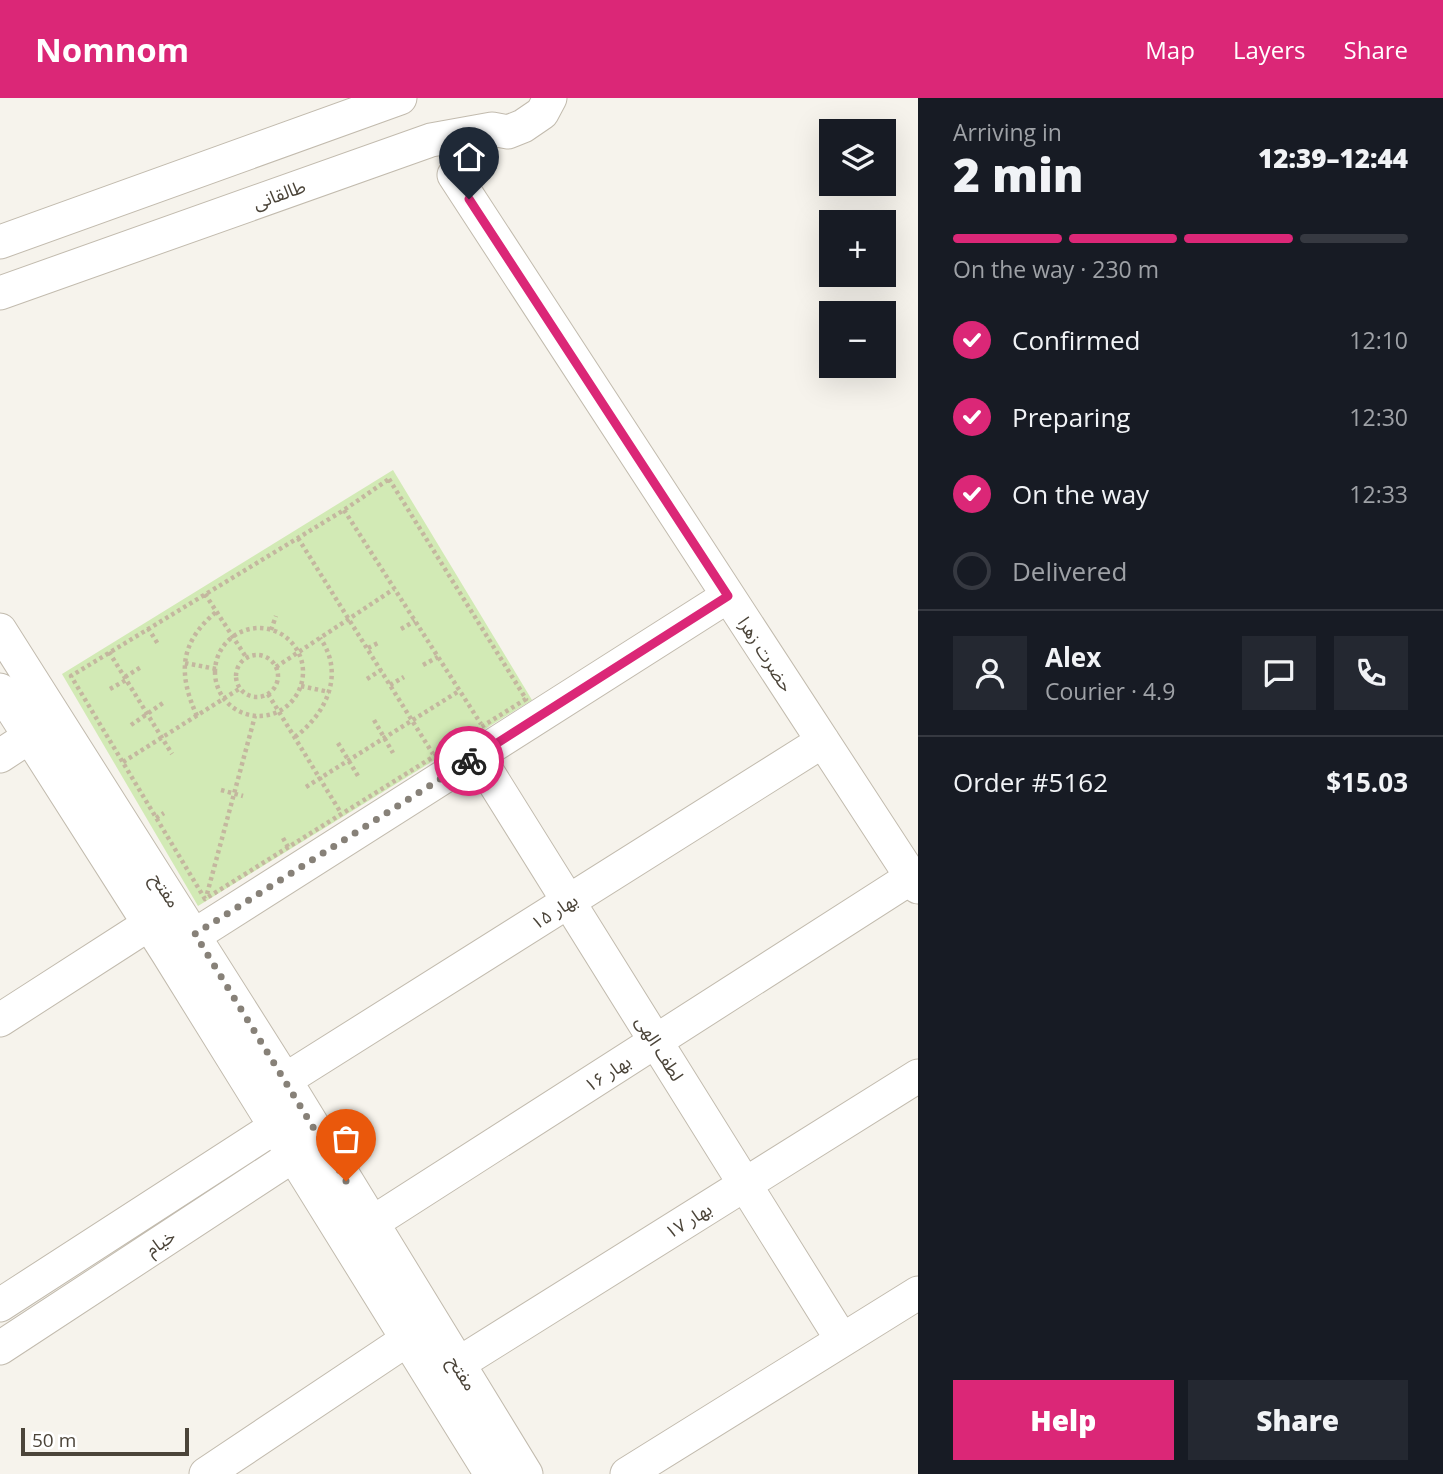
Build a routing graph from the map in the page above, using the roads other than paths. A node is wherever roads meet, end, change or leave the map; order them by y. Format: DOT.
graph roads {
  1 [pos="400,98"];
  2 [pos="550,98"];
  3 [pos="344,118"];
  4 [pos="358,166"];
  5 [pos="454,176"];
  6 [pos="0,242"];
  7 [pos="0,293"];
  8 [pos="728,596"];
  9 [pos="0,630"];
  10 [pos="0,690"];
  11 [pos="29,737"];
  12 [pos="480,741"];
  13 [pos="822,741"];
  14 [pos="0,756"];
  15 [pos="915,882"];
  16 [pos="569,901"];
  17 [pos="149,924"];
  18 [pos="195,934"];
  19 [pos="0,1020"];
  20 [pos="656,1042"];
  21 [pos="918,1076"];
  22 [pos="285,1080"];
  23 [pos="303,1109"];
  24 [pos="274,1126"];
  25 [pos="321,1138"];
  26 [pos="292,1154"];
  27 [pos="745,1184"];
  28 [pos="372,1223"];
  29 [pos="918,1293"];
  30 [pos="0,1305"];
  31 [pos="408,1339"];
  32 [pos="842,1340"];
  33 [pos="0,1348"];
  34 [pos="458,1364"];
  35 [pos="206,1474"];
  36 [pos="491,1474"];
  37 [pos="526,1474"];
  38 [pos="627,1474"];
  1 -- 3 [label="street"];
  2 -- 4 [label="street, طالقانی"];
  3 -- 4 [label="street"];
  3 -- 6 [label="street"];
  4 -- 7 [label="street, طالقانی"];
  5 -- 8 [label="street, حضرت زهرا"];
  8 -- 12 [label="street"];
  8 -- 13 [label="street, حضرت زهرا"];
  9 -- 18 [label="street, مفتح"];
  10 -- 11 [label="street, مفتح"];
  11 -- 14 [label="street"];
  11 -- 17 [label="street, مفتح"];
  12 -- 16 [label="street, لطف الهی"];
  12 -- 18 [label="street"];
  13 -- 15 [label="street, حضرت زهرا"];
  13 -- 16 [label="street, بهار ۱۵"];
  15 -- 20 [label="street, بهار ۱۶"];
  16 -- 20 [label="street, لطف الهی"];
  16 -- 22 [label="street, بهار ۱۵"];
  17 -- 19 [label="street"];
  17 -- 24 [label="street, مفتح"];
  18 -- 22 [label="street, مفتح"];
  20 -- 27 [label="street, لطف الهی"];
  20 -- 28 [label="street, بهار ۱۶"];
  21 -- 27 [label="street, بهار ۱۷"];
  22 -- 23 [label="street, مفتح"];
  23 -- 24 [label="street, خیام"];
  23 -- 25 [label="street, مفتح"];
  24 -- 26 [label="street, مفتح"];
  24 -- 30 [label="street, خیام"];
  25 -- 26 [label="street, خیام"];
  25 -- 28 [label="street, مفتح"];
  26 -- 31 [label="street, مفتح"];
  26 -- 33 [label="street, خیام"];
  27 -- 32 [label="street, لطف الهی"];
  27 -- 34 [label="street, بهار ۱۷"];
  28 -- 34 [label="street, مفتح"];
  29 -- 32 [label="street"];
  31 -- 35 [label="street"];
  31 -- 36 [label="street, مفتح"];
  32 -- 38 [label="street"];
  34 -- 37 [label="street, مفتح"];
}
